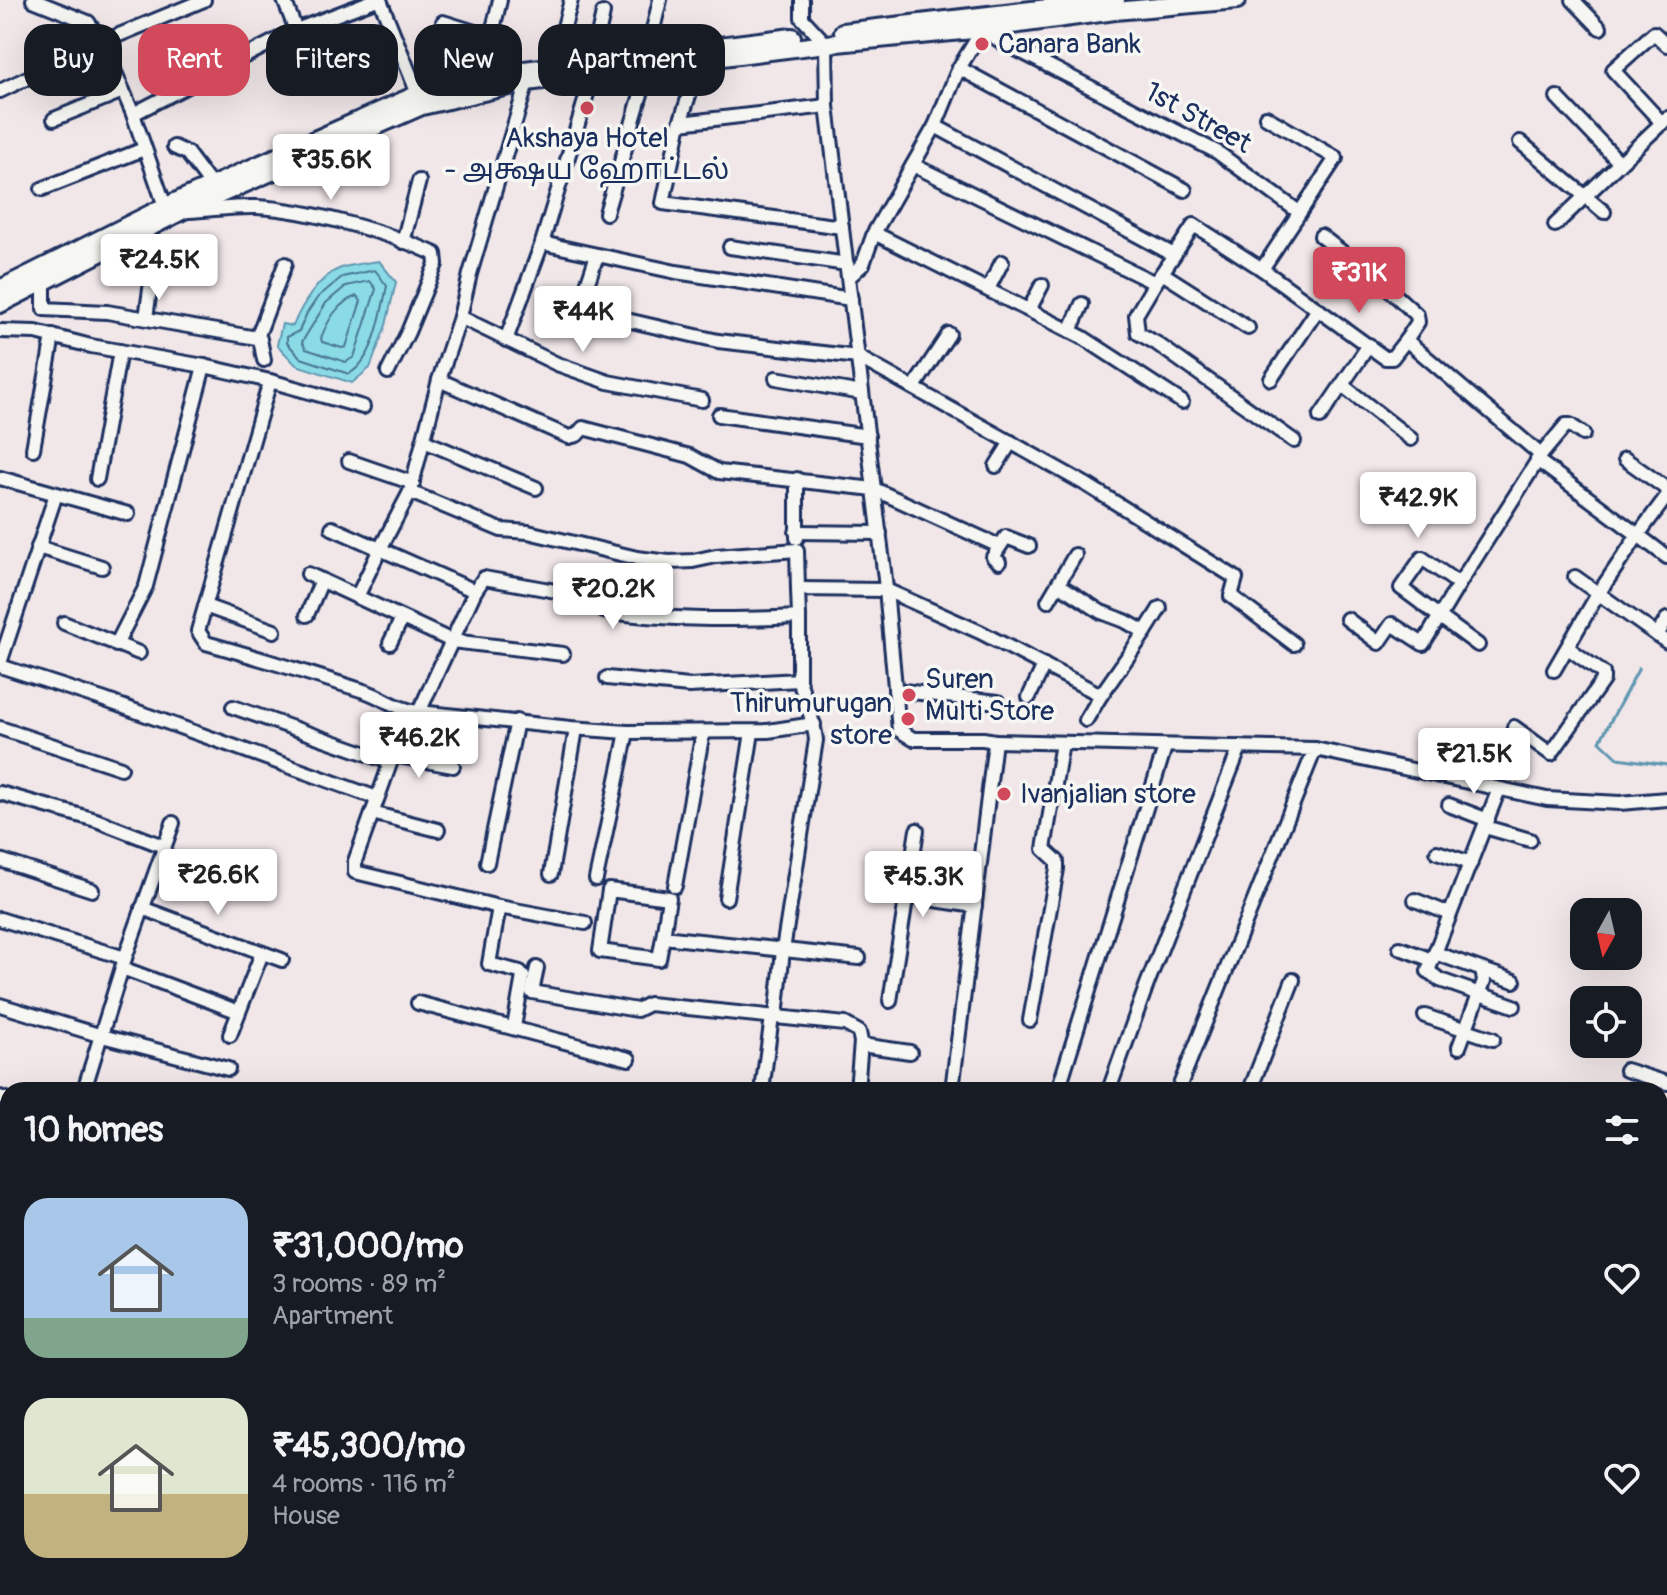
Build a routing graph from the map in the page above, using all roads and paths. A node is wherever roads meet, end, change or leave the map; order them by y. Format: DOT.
graph roads {
  1 [pos="33,0"];
  2 [pos="284,0"];
  3 [pos="378,0"];
  4 [pos="500,0"];
  5 [pos="571,0"];
  6 [pos="660,0"];
  7 [pos="802,0"];
  8 [pos="1106,0"];
  9 [pos="1116,0"];
  10 [pos="1237,0"];
  11 [pos="1573,0"];
  12 [pos="199,1"];
  13 [pos="603,13"];
  14 [pos="443,22"];
  15 [pos="982,22"];
  16 [pos="89,24"];
  17 [pos="294,24"];
  18 [pos="312,24"];
  19 [pos="449,24"];
  20 [pos="494,24"];
  21 [pos="565,24"];
  22 [pos="601,24"];
  23 [pos="655,24"];
  24 [pos="1600,28"];
  25 [pos="122,34"];
  26 [pos="823,39"];
  27 [pos="266,45"];
  28 [pos="1667,45"];
  29 [pos="725,51"];
  30 [pos="725,57"];
  31 [pos="959,68"];
  32 [pos="24,79"];
  33 [pos="538,80"];
  34 [pos="527,82"];
  35 [pos="0,91"];
  36 [pos="123,91"];
  37 [pos="432,96"];
  38 [pos="584,96"];
  39 [pos="638,96"];
  40 [pos="689,96"];
  41 [pos="1557,97"];
  42 [pos="420,100"];
  43 [pos="827,106"];
  44 [pos="133,114"];
  45 [pos="1266,117"];
  46 [pos="54,119"];
  47 [pos="1664,121"];
  48 [pos="680,123"];
  49 [pos="935,126"];
  50 [pos="1520,142"];
  51 [pos="174,147"];
  52 [pos="144,149"];
  53 [pos="1619,162"];
  54 [pos="913,165"];
  55 [pos="419,181"];
  56 [pos="211,185"];
  57 [pos="42,189"];
  58 [pos="1185,190"];
  59 [pos="1584,195"];
  60 [pos="172,212"];
  61 [pos="1299,212"];
  62 [pos="1604,212"];
  63 [pos="606,213"];
  64 [pos="1555,225"];
  65 [pos="842,227"];
  66 [pos="874,233"];
  67 [pos="1321,236"];
  68 [pos="403,242"];
  69 [pos="542,243"];
  70 [pos="730,247"];
  71 [pos="597,255"];
  72 [pos="1174,255"];
  73 [pos="1002,262"];
  74 [pos="285,264"];
  75 [pos="1262,269"];
  76 [pos="848,270"];
  77 [pos="1159,278"];
  78 [pos="44,280"];
  79 [pos="4,282"];
  80 [pos="151,282"];
  81 [pos="1042,285"];
  82 [pos="988,289"];
  83 [pos="851,299"];
  84 [pos="0,304"];
  85 [pos="1082,304"];
  86 [pos="1318,309"];
  87 [pos="1029,310"];
  88 [pos="460,317"];
  89 [pos="146,318"];
  90 [pos="1248,328"];
  91 [pos="0,331"];
  92 [pos="1070,331"];
  93 [pos="949,334"];
  94 [pos="53,336"];
  95 [pos="257,338"];
  96 [pos="506,340"];
  97 [pos="1406,340"];
  98 [pos="1369,345"];
  99 [pos="120,351"];
  100 [pos="858,357"];
  101 [pos="264,360"];
  102 [pos="204,366"];
  103 [pos="388,372"];
  104 [pos="776,378"];
  105 [pos="1271,379"];
  106 [pos="439,380"];
  107 [pos="270,381"];
  108 [pos="1342,385"];
  109 [pos="914,387"];
  110 [pos="862,393"];
  111 [pos="702,400"];
  112 [pos="1182,402"];
  113 [pos="363,407"];
  114 [pos="719,415"];
  115 [pos="1320,417"];
  116 [pos="1583,434"];
  117 [pos="868,436"];
  118 [pos="1411,439"];
  119 [pos="424,441"];
  120 [pos="1294,441"];
  121 [pos="1011,442"];
  122 [pos="33,449"];
  123 [pos="1539,458"];
  124 [pos="1625,459"];
  125 [pos="349,461"];
  126 [pos="996,466"];
  127 [pos="97,479"];
  128 [pos="797,479"];
  129 [pos="1,482"];
  130 [pos="412,487"];
  131 [pos="536,488"];
  132 [pos="874,489"];
  133 [pos="1667,489"];
  134 [pos="56,494"];
  135 [pos="1667,496"];
  136 [pos="128,514"];
  137 [pos="332,528"];
  138 [pos="796,532"];
  139 [pos="880,533"];
  140 [pos="1638,535"];
  141 [pos="999,546"];
  142 [pos="1029,546"];
  143 [pos="38,547"];
  144 [pos="380,549"];
  145 [pos="797,550"];
  146 [pos="1075,555"];
  147 [pos="1667,557"];
  148 [pos="999,562"];
  149 [pos="102,567"];
  150 [pos="308,574"];
  151 [pos="1575,577"];
  152 [pos="322,580"];
  153 [pos="1058,584"];
  154 [pos="1459,584"];
  155 [pos="798,589"];
  156 [pos="886,590"];
  157 [pos="475,591"];
  158 [pos="1598,594"];
  159 [pos="357,597"];
  160 [pos="1048,601"];
  161 [pos="205,606"];
  162 [pos="1160,608"];
  163 [pos="307,615"];
  164 [pos="799,617"];
  165 [pos="1439,617"];
  166 [pos="402,618"];
  167 [pos="1347,619"];
  168 [pos="1667,619"];
  169 [pos="64,623"];
  170 [pos="274,631"];
  171 [pos="1145,632"];
  172 [pos="4,638"];
  173 [pos="1662,639"];
  174 [pos="452,641"];
  175 [pos="390,643"];
  176 [pos="1294,644"];
  177 [pos="116,645"];
  178 [pos="1478,645"];
  179 [pos="1568,648"];
  180 [pos="139,653"];
  181 [pos="563,654"];
  182 [pos="0,665"];
  183 [pos="1044,665"];
  184 [pos="1554,670"];
  185 [pos="607,678"];
  186 [pos="799,680"];
  187 [pos="895,690"];
  188 [pos="1101,695"];
  189 [pos="1029,697"];
  190 [pos="998,702"];
  191 [pos="233,707"];
  192 [pos="411,716"];
  193 [pos="1086,720"];
  194 [pos="517,721"];
  195 [pos="814,724"];
  196 [pos="1514,727"];
  197 [pos="0,728"];
  198 [pos="576,729"];
  199 [pos="627,732"];
  200 [pos="703,732"];
  201 [pos="752,732"];
  202 [pos="995,741"];
  203 [pos="1062,743"];
  204 [pos="1165,747"];
  205 [pos="1240,747"];
  206 [pos="1315,749"];
  207 [pos="392,759"];
  208 [pos="453,766"];
  209 [pos="121,768"];
  210 [pos="1499,789"];
  211 [pos="0,793"];
  212 [pos="377,798"];
  213 [pos="1667,799"];
  214 [pos="1449,805"];
  215 [pos="372,813"];
  216 [pos="173,823"];
  217 [pos="1486,823"];
  218 [pos="438,830"];
  219 [pos="917,830"];
  220 [pos="1530,840"];
  221 [pos="163,846"];
  222 [pos="1437,852"];
  223 [pos="0,860"];
  224 [pos="487,863"];
  225 [pos="1471,863"];
  226 [pos="551,874"];
  227 [pos="596,879"];
  228 [pos="675,886"];
  229 [pos="92,890"];
  230 [pos="908,896"];
  231 [pos="726,898"];
  232 [pos="1415,900"];
  233 [pos="975,906"];
  234 [pos="499,907"];
  235 [pos="142,908"];
  236 [pos="1450,914"];
  237 [pos="0,919"];
  238 [pos="585,923"];
  239 [pos="663,937"];
  240 [pos="1400,948"];
  241 [pos="783,950"];
  242 [pos="262,953"];
  243 [pos="1434,957"];
  244 [pos="859,958"];
  245 [pos="282,960"];
  246 [pos="124,963"];
  247 [pos="537,968"];
  248 [pos="1482,970"];
  249 [pos="1293,980"];
  250 [pos="1514,981"];
  251 [pos="1479,993"];
  252 [pos="890,1001"];
  253 [pos="418,1003"];
  254 [pos="0,1005"];
  255 [pos="1514,1006"];
  256 [pos="239,1012"];
  257 [pos="1425,1016"];
  258 [pos="774,1017"];
  259 [pos="1030,1020"];
  260 [pos="514,1027"];
  261 [pos="1465,1030"];
  262 [pos="230,1035"];
  263 [pos="102,1036"];
  264 [pos="1493,1039"];
  265 [pos="861,1045"];
  266 [pos="1459,1047"];
  267 [pos="910,1052"];
  268 [pos="629,1059"];
  269 [pos="228,1069"];
  270 [pos="1626,1070"];
  271 [pos="87,1082"];
  272 [pos="763,1082"];
  273 [pos="858,1082"];
  274 [pos="953,1082"];
  275 [pos="1060,1082"];
  276 [pos="1112,1082"];
  277 [pos="1181,1082"];
  278 [pos="1253,1082"];
  279 [pos="1664,1082"];
  1 -- 16 [label="street"];
  2 -- 17 [label="street"];
  3 -- 18 [label="street"];
  3 -- 42 [label="street"];
  4 -- 20 [label="street"];
  5 -- 21 [label="street"];
  6 -- 23 [label="street"];
  7 -- 26 [label="street"];
  8 -- 9 [label="main road"];
  8 -- 15 [label="main road"];
  10 -- 15 [label="main road"];
  11 -- 24 [label="street"];
  12 -- 25 [label="street"];
  13 -- 22 [label="street"];
  14 -- 19 [label="street"];
  15 -- 26 [label="main road"];
  15 -- 31 [label="street"];
  15 -- 61 [label="street, 1st Street"];
  26 -- 29 [label="main road"];
  26 -- 30 [label="main road"];
  26 -- 43 [label="street"];
  27 -- 44 [label="street"];
  28 -- 47 [label="street"];
  31 -- 49 [label="street"];
  31 -- 58 [label="street"];
  32 -- 35 [label="street"];
  33 -- 34 [label="main road"];
  34 -- 42 [label="main road"];
  34 -- 88 [label="street"];
  36 -- 44 [label="street"];
  36 -- 46 [label="street"];
  37 -- 42 [label="main road"];
  38 -- 69 [label="street"];
  39 -- 63 [label="street"];
  40 -- 48 [label="street"];
  41 -- 53 [label="street"];
  42 -- 56 [label="main road"];
  42 -- 60 [label="main road"];
  43 -- 48 [label="street"];
  43 -- 65 [label="street"];
  44 -- 52 [label="street"];
  45 -- 61 [label="street"];
  47 -- 53 [label="street"];
  48 -- 65 [label="street"];
  49 -- 54 [label="street"];
  49 -- 72 [label="street"];
  50 -- 59 [label="street"];
  51 -- 56 [label="street"];
  52 -- 57 [label="street"];
  52 -- 60 [label="street"];
  53 -- 59 [label="street"];
  54 -- 66 [label="street"];
  54 -- 77 [label="street"];
  55 -- 68 [label="street"];
  56 -- 60 [label="main road"];
  59 -- 62 [label="street"];
  59 -- 64 [label="street"];
  60 -- 68 [label="street"];
  60 -- 78 [label="main road"];
  60 -- 79 [label="main road"];
  61 -- 75 [label="street"];
  65 -- 76 [label="street"];
  66 -- 76 [label="street"];
  66 -- 82 [label="street"];
  67 -- 97 [label="street"];
  68 -- 103 [label="street"];
  69 -- 71 [label="street"];
  69 -- 96 [label="street"];
  70 -- 76 [label="street"];
  71 -- 83 [label="street"];
  71 -- 100 [label="street"];
  72 -- 75 [label="street"];
  72 -- 77 [label="street"];
  73 -- 82 [label="street"];
  74 -- 95 [label="street"];
  75 -- 86 [label="street"];
  76 -- 83 [label="street"];
  77 -- 90 [label="street"];
  77 -- 120 [label="street"];
  78 -- 84 [label="main road"];
  78 -- 89 [label="street"];
  80 -- 89 [label="street"];
  81 -- 87 [label="street"];
  82 -- 87 [label="street"];
  83 -- 100 [label="street"];
  85 -- 92 [label="street"];
  86 -- 98 [label="street"];
  86 -- 105 [label="street"];
  87 -- 92 [label="street"];
  88 -- 96 [label="street"];
  88 -- 106 [label="street"];
  89 -- 95 [label="street"];
  91 -- 94 [label="street"];
  92 -- 112 [label="street"];
  93 -- 109 [label="street"];
  94 -- 99 [label="street"];
  94 -- 122 [label="street"];
  95 -- 101 [label="street"];
  96 -- 111 [label="street"];
  97 -- 98 [label="street"];
  97 -- 123 [label="street"];
  98 -- 108 [label="street"];
  99 -- 102 [label="street"];
  99 -- 127 [label="street"];
  100 -- 109 [label="street"];
  100 -- 110 [label="street"];
  102 -- 107 [label="street"];
  102 -- 177 [label="street"];
  104 -- 110 [label="street"];
  106 -- 119 [label="street"];
  106 -- 128 [label="street"];
  107 -- 113 [label="street"];
  107 -- 161 [label="street"];
  108 -- 115 [label="street"];
  108 -- 118 [label="street"];
  109 -- 121 [label="street"];
  110 -- 117 [label="street"];
  114 -- 117 [label="street"];
  116 -- 123 [label="street"];
  117 -- 132 [label="street"];
  119 -- 130 [label="street"];
  119 -- 131 [label="street"];
  121 -- 126 [label="street"];
  121 -- 176 [label="street"];
  123 -- 140 [label="street"];
  123 -- 154 [label="street"];
  124 -- 133 [label="street"];
  125 -- 130 [label="street"];
  128 -- 132 [label="street"];
  128 -- 138 [label="street"];
  129 -- 134 [label="street"];
  130 -- 144 [label="street"];
  130 -- 145 [label="street"];
  132 -- 139 [label="street"];
  132 -- 141 [label="street"];
  134 -- 136 [label="street"];
  134 -- 143 [label="street"];
  135 -- 140 [label="street"];
  137 -- 144 [label="street"];
  138 -- 139 [label="street"];
  138 -- 145 [label="street"];
  139 -- 156 [label="street"];
  140 -- 147 [label="street"];
  140 -- 158 [label="street"];
  141 -- 142 [label="street"];
  141 -- 148 [label="street"];
  143 -- 149 [label="street"];
  143 -- 172 [label="street"];
  144 -- 157 [label="street"];
  144 -- 159 [label="street"];
  145 -- 155 [label="street"];
  146 -- 153 [label="street"];
  150 -- 152 [label="street"];
  151 -- 158 [label="street"];
  152 -- 159 [label="street"];
  152 -- 163 [label="street"];
  153 -- 160 [label="street"];
  153 -- 171 [label="street"];
  154 -- 165 [label="street"];
  154 -- 165 [label="street"];
  155 -- 156 [label="street"];
  155 -- 164 [label="street"];
  156 -- 183 [label="street"];
  156 -- 187 [label="street"];
  157 -- 164 [label="street"];
  157 -- 174 [label="street"];
  158 -- 173 [label="street"];
  158 -- 179 [label="street"];
  159 -- 166 [label="street"];
  161 -- 170 [label="street"];
  161 -- 192 [label="street"];
  162 -- 171 [label="street"];
  164 -- 186 [label="street"];
  165 -- 167 [label="street"];
  165 -- 178 [label="street"];
  166 -- 174 [label="street"];
  166 -- 175 [label="street"];
  168 -- 173 [label="street"];
  169 -- 177 [label="street"];
  171 -- 188 [label="street"];
  172 -- 182 [label="street"];
  174 -- 181 [label="street"];
  174 -- 192 [label="street"];
  177 -- 180 [label="street"];
  179 -- 184 [label="street"];
  179 -- 196 [label="street"];
  182 -- 212 [label="street"];
  183 -- 188 [label="street"];
  183 -- 189 [label="street"];
  185 -- 186 [label="street"];
  186 -- 195 [label="street"];
  187 -- 190 [label="street"];
  187 -- 202 [label="street"];
  188 -- 193 [label="street"];
  191 -- 207 [label="street"];
  192 -- 194 [label="street"];
  192 -- 207 [label="street"];
  194 -- 198 [label="street"];
  194 -- 224 [label="street"];
  195 -- 201 [label="street"];
  195 -- 241 [label="street"];
  197 -- 209 [label="street"];
  198 -- 199 [label="street"];
  198 -- 226 [label="street"];
  199 -- 200 [label="street"];
  199 -- 227 [label="street"];
  200 -- 201 [label="street"];
  200 -- 228 [label="street"];
  201 -- 231 [label="street"];
  202 -- 203 [label="street"];
  202 -- 233 [label="street"];
  203 -- 204 [label="street"];
  203 -- 259 [label="street"];
  204 -- 205 [label="street"];
  204 -- 275 [label="street"];
  205 -- 206 [label="street"];
  205 -- 276 [label="street"];
  206 -- 210 [label="street"];
  206 -- 277 [label="street"];
  207 -- 208 [label="street"];
  207 -- 212 [label="street"];
  210 -- 213 [label="street"];
  210 -- 217 [label="street"];
  211 -- 221 [label="street"];
  212 -- 215 [label="street"];
  214 -- 217 [label="street"];
  215 -- 218 [label="street"];
  215 -- 234 [label="street"];
  216 -- 221 [label="street"];
  217 -- 220 [label="street"];
  217 -- 225 [label="street"];
  219 -- 230 [label="street"];
  221 -- 235 [label="street"];
  222 -- 225 [label="street"];
  223 -- 229 [label="street"];
  225 -- 236 [label="street"];
  230 -- 233 [label="street"];
  230 -- 252 [label="street"];
  232 -- 236 [label="street"];
  233 -- 274 [label="street"];
  234 -- 238 [label="street"];
  234 -- 260 [label="street"];
  235 -- 242 [label="street"];
  235 -- 246 [label="street"];
  236 -- 243 [label="street"];
  237 -- 246 [label="street"];
  239 -- 239 [label="street"];
  239 -- 241 [label="street"];
  240 -- 243 [label="street"];
  241 -- 244 [label="street"];
  241 -- 258 [label="street"];
  242 -- 245 [label="street"];
  242 -- 256 [label="street"];
  243 -- 248 [label="street"];
  243 -- 251 [label="street"];
  246 -- 256 [label="street"];
  246 -- 263 [label="street"];
  247 -- 258 [label="street"];
  248 -- 250 [label="street"];
  248 -- 251 [label="street"];
  249 -- 278 [label="street"];
  251 -- 255 [label="street"];
  251 -- 261 [label="street"];
  253 -- 260 [label="street"];
  254 -- 263 [label="street"];
  256 -- 262 [label="street"];
  257 -- 261 [label="street"];
  258 -- 265 [label="street"];
  258 -- 272 [label="street"];
  260 -- 268 [label="street"];
  261 -- 264 [label="street"];
  261 -- 266 [label="street"];
  263 -- 269 [label="street"];
  263 -- 271 [label="street"];
  265 -- 267 [label="street"];
  265 -- 273 [label="street"];
  270 -- 279 [label="street"];
}
